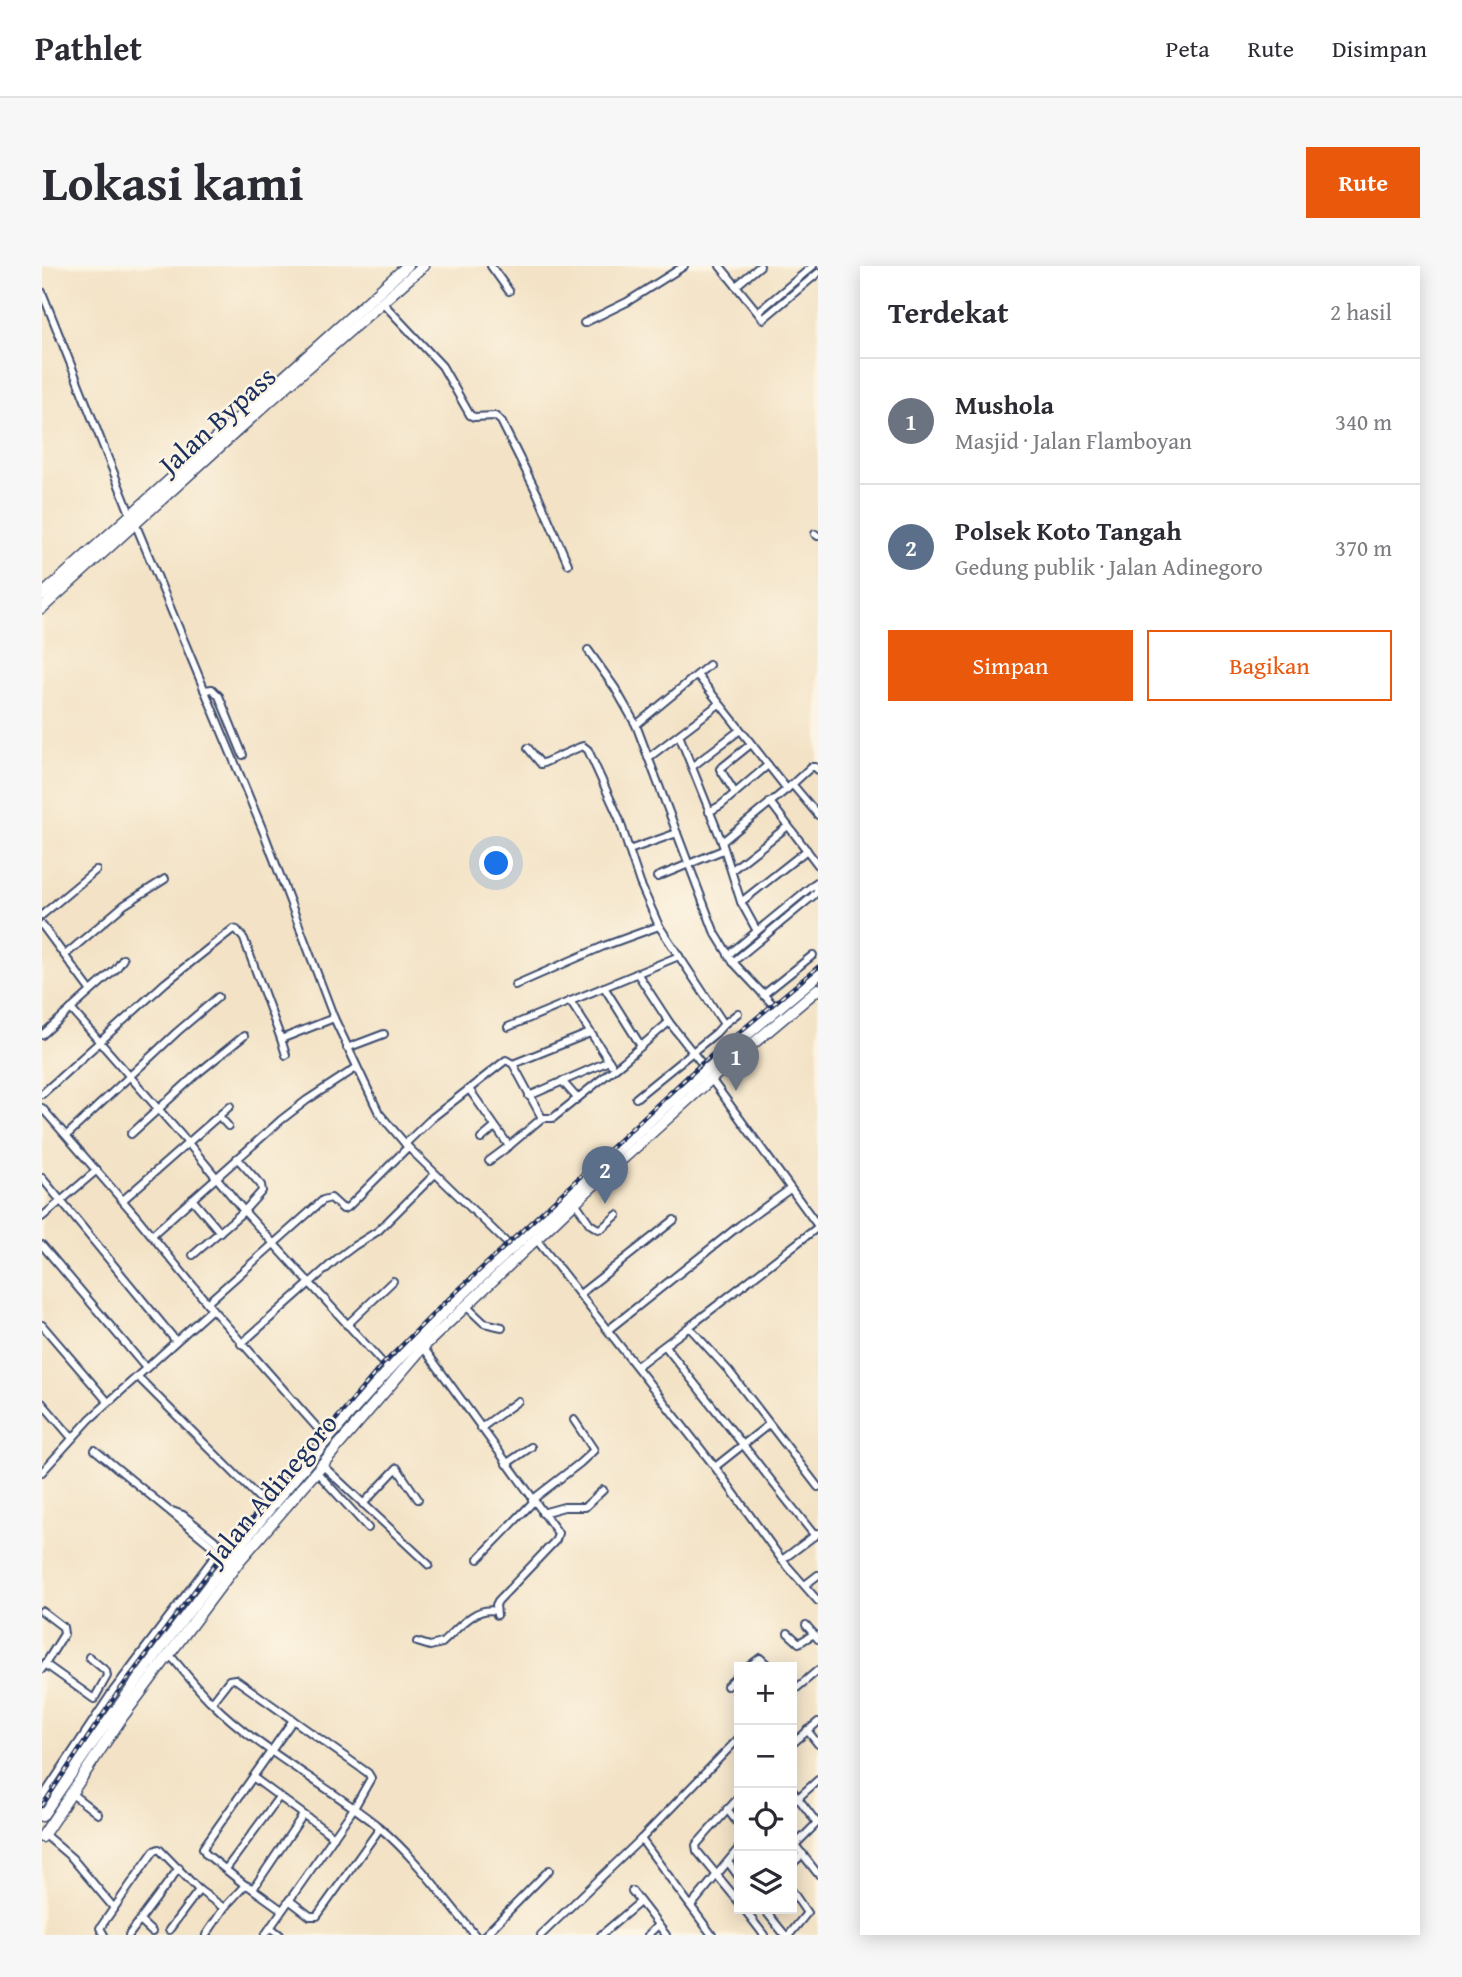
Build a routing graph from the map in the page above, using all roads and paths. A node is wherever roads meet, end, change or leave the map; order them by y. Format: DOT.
graph roads {
  1 [pos="407,266"];
  2 [pos="423,266"];
  3 [pos="491,266"];
  4 [pos="684,266"];
  5 [pos="720,266"];
  6 [pos="760,266"];
  7 [pos="816,267"];
  8 [pos="818,273"];
  9 [pos="736,286"];
  10 [pos="509,290"];
  11 [pos="42,292"];
  12 [pos="382,302"];
  13 [pos="758,312"];
  14 [pos="584,323"];
  15 [pos="328,345"];
  16 [pos="133,519"];
  17 [pos="568,564"];
  18 [pos="42,595"];
  19 [pos="42,608"];
  20 [pos="588,650"];
  21 [pos="709,666"];
  22 [pos="698,676"];
  23 [pos="204,690"];
  24 [pos="719,704"];
  25 [pos="636,725"];
  26 [pos="740,730"];
  27 [pos="679,735"];
  28 [pos="751,744"];
  29 [pos="528,748"];
  30 [pos="243,755"];
  31 [pos="648,758"];
  32 [pos="768,765"];
  33 [pos="693,766"];
  34 [pos="818,770"];
  35 [pos="790,786"];
  36 [pos="736,793"];
  37 [pos="770,802"];
  38 [pos="709,812"];
  39 [pos="818,815"];
  40 [pos="788,826"];
  41 [pos="677,833"];
  42 [pos="722,842"];
  43 [pos="629,850"];
  44 [pos="723,850"];
  45 [pos="807,850"];
  46 [pos="688,865"];
  47 [pos="818,865"];
  48 [pos="96,870"];
  49 [pos="732,870"];
  50 [pos="657,877"];
  51 [pos="164,879"];
  52 [pos="816,883"];
  53 [pos="741,902"];
  54 [pos="42,915"];
  55 [pos="42,925"];
  56 [pos="659,926"];
  57 [pos="757,931"];
  58 [pos="65,955"];
  59 [pos="727,955"];
  60 [pos="813,955"];
  61 [pos="679,956"];
  62 [pos="124,960"];
  63 [pos="733,962"];
  64 [pos="637,973"];
  65 [pos="818,975"];
  66 [pos="515,985"];
  67 [pos="604,987"];
  68 [pos="90,990"];
  69 [pos="817,992"];
  70 [pos="763,995"];
  71 [pos="218,997"];
  72 [pos="570,1001"];
  73 [pos="71,1009"];
  74 [pos="777,1009"];
  75 [pos="738,1013"];
  76 [pos="334,1018"];
  77 [pos="669,1022"];
  78 [pos="724,1024"];
  79 [pos="508,1027"];
  80 [pos="590,1033"];
  81 [pos="384,1034"];
  82 [pos="42,1035"];
  83 [pos="244,1036"];
  84 [pos="281,1039"];
  85 [pos="100,1042"];
  86 [pos="641,1046"];
  87 [pos="347,1048"];
  88 [pos="691,1052"];
  89 [pos="286,1055"];
  90 [pos="609,1061"];
  91 [pos="513,1064"];
  92 [pos="356,1068"];
  93 [pos="615,1068"];
  94 [pos="708,1074"];
  95 [pos="130,1076"];
  96 [pos="562,1081"];
  97 [pos="469,1089"];
  98 [pos="42,1094"];
  99 [pos="529,1096"];
  100 [pos="577,1098"];
  101 [pos="636,1098"];
  102 [pos="230,1106"];
  103 [pos="42,1108"];
  104 [pos="160,1110"];
  105 [pos="219,1116"];
  106 [pos="542,1118"];
  107 [pos="228,1126"];
  108 [pos="495,1127"];
  109 [pos="131,1134"];
  110 [pos="67,1135"];
  111 [pos="481,1139"];
  112 [pos="188,1143"];
  113 [pos="406,1145"];
  114 [pos="509,1146"];
  115 [pos="237,1158"];
  116 [pos="489,1161"];
  117 [pos="97,1170"];
  118 [pos="435,1174"];
  119 [pos="216,1177"];
  120 [pos="42,1178"];
  121 [pos="790,1189"];
  122 [pos="192,1199"];
  123 [pos="123,1200"];
  124 [pos="62,1201"];
  125 [pos="575,1202"];
  126 [pos="244,1212"];
  127 [pos="617,1215"];
  128 [pos="42,1217"];
  129 [pos="674,1220"];
  130 [pos="818,1227"];
  131 [pos="220,1232"];
  132 [pos="152,1235"];
  133 [pos="536,1239"];
  134 [pos="42,1245"];
  135 [pos="275,1245"];
  136 [pos="512,1248"];
  137 [pos="193,1255"];
  138 [pos="393,1281"];
  139 [pos="310,1286"];
  140 [pos="580,1294"];
  141 [pos="465,1305"];
  142 [pos="209,1306"];
  143 [pos="42,1325"];
  144 [pos="347,1325"];
  145 [pos="689,1326"];
  146 [pos="502,1327"];
  147 [pos="608,1330"];
  148 [pos="176,1341"];
  149 [pos="241,1344"];
  150 [pos="665,1346"];
  151 [pos="423,1347"];
  152 [pos="637,1366"];
  153 [pos="146,1368"];
  154 [pos="388,1370"];
  155 [pos="138,1377"];
  156 [pos="518,1401"];
  157 [pos="108,1402"];
  158 [pos="42,1403"];
  159 [pos="574,1420"];
  160 [pos="768,1425"];
  161 [pos="481,1428"];
  162 [pos="320,1432"];
  163 [pos="337,1436"];
  164 [pos="72,1438"];
  165 [pos="743,1445"];
  166 [pos="531,1447"];
  167 [pos="95,1450"];
  168 [pos="324,1451"];
  169 [pos="506,1464"];
  170 [pos="318,1467"];
  171 [pos="715,1467"];
  172 [pos="42,1471"];
  173 [pos="818,1487"];
  174 [pos="603,1490"];
  175 [pos="418,1499"];
  176 [pos="533,1501"];
  177 [pos="363,1504"];
  178 [pos="269,1508"];
  179 [pos="542,1513"];
  180 [pos="368,1528"];
  181 [pos="816,1534"];
  182 [pos="210,1541"];
  183 [pos="218,1552"];
  184 [pos="230,1556"];
  185 [pos="478,1559"];
  186 [pos="782,1560"];
  187 [pos="429,1565"];
  188 [pos="818,1574"];
  189 [pos="805,1585"];
  190 [pos="818,1601"];
  191 [pos="42,1611"];
  192 [pos="50,1617"];
  193 [pos="42,1624"];
  194 [pos="806,1625"];
  195 [pos="788,1633"];
  196 [pos="816,1637"];
  197 [pos="417,1642"];
  198 [pos="169,1654"];
  199 [pos="89,1657"];
  200 [pos="44,1666"];
  201 [pos="818,1670"];
  202 [pos="734,1680"];
  203 [pos="727,1686"];
  204 [pos="797,1688"];
  205 [pos="212,1702"];
  206 [pos="293,1720"];
  207 [pos="818,1722"];
  208 [pos="807,1730"];
  209 [pos="797,1739"];
  210 [pos="734,1743"];
  211 [pos="818,1744"];
  212 [pos="272,1750"];
  213 [pos="254,1778"];
  214 [pos="818,1780"];
  215 [pos="72,1794"];
  216 [pos="279,1797"];
  217 [pos="42,1798"];
  218 [pos="798,1798"];
  219 [pos="734,1802"];
  220 [pos="354,1808"];
  221 [pos="727,1809"];
  222 [pos="43,1814"];
  223 [pos="98,1814"];
  224 [pos="303,1815"];
  225 [pos="734,1818"];
  226 [pos="817,1822"];
  227 [pos="380,1828"];
  228 [pos="43,1835"];
  229 [pos="334,1837"];
  230 [pos="641,1839"];
  231 [pos="797,1840"];
  232 [pos="797,1847"];
  233 [pos="736,1851"];
  234 [pos="803,1854"];
  235 [pos="797,1859"];
  236 [pos="818,1860"];
  237 [pos="728,1862"];
  238 [pos="812,1866"];
  239 [pos="179,1868"];
  240 [pos="226,1869"];
  241 [pos="549,1870"];
  242 [pos="734,1870"];
  243 [pos="718,1874"];
  244 [pos="818,1874"];
  245 [pos="244,1885"];
  246 [pos="253,1889"];
  247 [pos="199,1890"];
  248 [pos="632,1891"];
  249 [pos="734,1895"];
  250 [pos="797,1898"];
  251 [pos="289,1900"];
  252 [pos="640,1902"];
  253 [pos="691,1906"];
  254 [pos="114,1908"];
  255 [pos="224,1908"];
  256 [pos="282,1910"];
  257 [pos="748,1914"];
  258 [pos="768,1914"];
  259 [pos="139,1921"];
  260 [pos="659,1926"];
  261 [pos="270,1927"];
  262 [pos="707,1928"];
  263 [pos="169,1930"];
  264 [pos="152,1932"];
  265 [pos="104,1935"];
  266 [pos="129,1935"];
  267 [pos="206,1935"];
  268 [pos="265,1935"];
  269 [pos="280,1935"];
  270 [pos="475,1935"];
  271 [pos="485,1935"];
  272 [pos="541,1935"];
  273 [pos="601,1935"];
  274 [pos="648,1935"];
  275 [pos="666,1935"];
  276 [pos="699,1935"];
  277 [pos="712,1935"];
  278 [pos="764,1935"];
  279 [pos="787,1935"];
  1 -- 15 [label="highway, Jalan Bypass"];
  2 -- 12 [label="highway, Jalan Bypass"];
  3 -- 10 [label="street"];
  4 -- 14 [label="street"];
  5 -- 9 [label="street"];
  6 -- 9 [label="street"];
  7 -- 13 [label="street"];
  8 -- 13 [label="street"];
  9 -- 13 [label="street"];
  11 -- 16 [label="street"];
  12 -- 15 [label="highway, Jalan Bypass"];
  12 -- 17 [label="street"];
  15 -- 16 [label="highway, Jalan Bypass"];
  16 -- 18 [label="highway, Jalan Bypass"];
  16 -- 19 [label="highway, Jalan Bypass"];
  16 -- 23 [label="street"];
  20 -- 25 [label="street"];
  21 -- 22 [label="street"];
  22 -- 24 [label="street"];
  22 -- 25 [label="street"];
  23 -- 30 [label="street"];
  23 -- 76 [label="street"];
  24 -- 26 [label="street"];
  24 -- 27 [label="street"];
  25 -- 31 [label="street"];
  26 -- 28 [label="street"];
  26 -- 33 [label="street"];
  27 -- 31 [label="street"];
  27 -- 33 [label="street"];
  28 -- 32 [label="street"];
  28 -- 36 [label="street"];
  29 -- 43 [label="street"];
  31 -- 41 [label="street"];
  32 -- 35 [label="street"];
  32 -- 36 [label="street"];
  33 -- 38 [label="street"];
  34 -- 35 [label="street"];
  35 -- 37 [label="street"];
  35 -- 39 [label="street"];
  36 -- 38 [label="street"];
  37 -- 40 [label="street"];
  37 -- 42 [label="street"];
  38 -- 42 [label="street"];
  40 -- 45 [label="street"];
  40 -- 49 [label="street"];
  41 -- 43 [label="street"];
  41 -- 46 [label="street"];
  42 -- 44 [label="street"];
  43 -- 56 [label="street"];
  44 -- 46 [label="street"];
  44 -- 49 [label="street"];
  45 -- 47 [label="street"];
  45 -- 53 [label="street"];
  46 -- 50 [label="street"];
  46 -- 59 [label="street"];
  48 -- 54 [label="street"];
  49 -- 53 [label="street"];
  51 -- 58 [label="street"];
  52 -- 57 [label="street"];
  52 -- 63 [label="street"];
  53 -- 57 [label="street"];
  55 -- 58 [label="street"];
  56 -- 61 [label="street"];
  56 -- 66 [label="street"];
  57 -- 59 [label="street"];
  58 -- 68 [label="street"];
  59 -- 63 [label="street"];
  60 -- 70 [label="street"];
  61 -- 64 [label="street"];
  61 -- 78 [label="street"];
  62 -- 68 [label="street"];
  63 -- 70 [label="street"];
  64 -- 67 [label="street"];
  64 -- 77 [label="street"];
  65 -- 74 [label="highway"];
  67 -- 72 [label="street"];
  67 -- 86 [label="street"];
  68 -- 73 [label="street"];
  69 -- 94 [label="highway"];
  70 -- 74 [label="street"];
  71 -- 95 [label="street"];
  72 -- 79 [label="street"];
  72 -- 80 [label="street"];
  73 -- 82 [label="street"];
  73 -- 85 [label="street"];
  74 -- 94 [label="highway"];
  75 -- 78 [label="street"];
  76 -- 84 [label="street"];
  76 -- 87 [label="street"];
  77 -- 86 [label="street"];
  77 -- 88 [label="street"];
  78 -- 88 [label="street"];
  80 -- 90 [label="street"];
  80 -- 91 [label="street"];
  81 -- 87 [label="street"];
  83 -- 104 [label="street"];
  84 -- 85 [label="street"];
  84 -- 89 [label="street"];
  85 -- 95 [label="street"];
  85 -- 98 [label="street"];
  86 -- 93 [label="street"];
  87 -- 92 [label="street"];
  88 -- 94 [label="street"];
  88 -- 101 [label="street"];
  90 -- 93 [label="street"];
  90 -- 96 [label="street"];
  91 -- 97 [label="street"];
  91 -- 99 [label="street"];
  92 -- 113 [label="street"];
  92 -- 115 [label="street"];
  93 -- 100 [label="street"];
  94 -- 121 [label="street"];
  94 -- 125 [label="highway, Jalan Adinegoro"];
  94 -- 136 [label="highway"];
  95 -- 104 [label="street"];
  95 -- 110 [label="street"];
  96 -- 99 [label="street"];
  96 -- 100 [label="street"];
  97 -- 108 [label="street"];
  97 -- 113 [label="street"];
  99 -- 106 [label="street"];
  100 -- 106 [label="street"];
  102 -- 105 [label="street"];
  103 -- 110 [label="street"];
  104 -- 109 [label="street"];
  104 -- 112 [label="street"];
  105 -- 107 [label="street"];
  105 -- 112 [label="street"];
  106 -- 114 [label="street"];
  108 -- 111 [label="street"];
  108 -- 114 [label="street"];
  110 -- 117 [label="street"];
  112 -- 119 [label="street"];
  112 -- 123 [label="street"];
  113 -- 118 [label="street"];
  113 -- 135 [label="street"];
  114 -- 116 [label="street"];
  115 -- 119 [label="street"];
  115 -- 126 [label="street"];
  117 -- 123 [label="street"];
  117 -- 124 [label="street"];
  118 -- 136 [label="street"];
  118 -- 139 [label="street"];
  119 -- 122 [label="street"];
  119 -- 126 [label="street"];
  120 -- 124 [label="street"];
  121 -- 130 [label="street"];
  121 -- 147 [label="street"];
  122 -- 131 [label="street"];
  122 -- 132 [label="street"];
  123 -- 132 [label="street"];
  124 -- 128 [label="street"];
  124 -- 148 [label="street"];
  125 -- 127 [label="street"];
  125 -- 133 [label="highway, Jalan Adinegoro"];
  126 -- 131 [label="street"];
  126 -- 135 [label="street"];
  129 -- 140 [label="street"];
  130 -- 145 [label="street"];
  131 -- 137 [label="street"];
  132 -- 142 [label="street"];
  133 -- 140 [label="street"];
  133 -- 141 [label="highway, Jalan Adinegoro"];
  134 -- 153 [label="street"];
  135 -- 139 [label="street"];
  135 -- 142 [label="street"];
  136 -- 154 [label="highway"];
  138 -- 144 [label="street"];
  139 -- 144 [label="street"];
  139 -- 149 [label="street"];
  140 -- 147 [label="street"];
  141 -- 146 [label="street"];
  141 -- 151 [label="highway, Jalan Adinegoro"];
  142 -- 148 [label="street"];
  142 -- 149 [label="street"];
  143 -- 157 [label="street"];
  144 -- 154 [label="street"];
  145 -- 150 [label="street"];
  145 -- 160 [label="street"];
  147 -- 152 [label="street"];
  148 -- 153 [label="street"];
  149 -- 162 [label="street"];
  150 -- 152 [label="street"];
  150 -- 165 [label="street"];
  151 -- 161 [label="street"];
  151 -- 163 [label="highway, Jalan Adinegoro"];
  152 -- 171 [label="street"];
  153 -- 155 [label="street"];
  154 -- 163 [label="highway"];
  155 -- 157 [label="street"];
  155 -- 178 [label="street"];
  156 -- 161 [label="street"];
  157 -- 164 [label="street"];
  158 -- 164 [label="street"];
  159 -- 176 [label="street"];
  160 -- 165 [label="street"];
  160 -- 173 [label="street"];
  161 -- 169 [label="street"];
  163 -- 168 [label="highway"];
  164 -- 172 [label="street"];
  165 -- 171 [label="street"];
  165 -- 181 [label="street"];
  166 -- 169 [label="street"];
  167 -- 182 [label="street"];
  168 -- 170 [label="highway, Jalan Adinegoro"];
  168 -- 178 [label="highway"];
  169 -- 176 [label="street"];
  170 -- 177 [label="street"];
  170 -- 180 [label="street"];
  170 -- 198 [label="highway, Jalan Adinegoro"];
  171 -- 186 [label="street"];
  174 -- 179 [label="street"];
  175 -- 177 [label="street"];
  176 -- 179 [label="street"];
  176 -- 185 [label="street"];
  177 -- 187 [label="street"];
  178 -- 184 [label="highway"];
  179 -- 197 [label="street"];
  181 -- 186 [label="street"];
  182 -- 183 [label="street"];
  182 -- 184 [label="street"];
  183 -- 184 [label="street"];
  183 -- 217 [label="street"];
  184 -- 222 [label="highway"];
  186 -- 189 [label="street"];
  188 -- 189 [label="street"];
  189 -- 190 [label="street"];
  191 -- 192 [label="street"];
  192 -- 193 [label="street"];
  192 -- 200 [label="street"];
  194 -- 196 [label="street"];
  195 -- 196 [label="street"];
  198 -- 205 [label="street"];
  198 -- 215 [label="highway, Jalan Adinegoro"];
  199 -- 200 [label="street"];
  201 -- 204 [label="street"];
  202 -- 203 [label="street"];
  205 -- 206 [label="street"];
  205 -- 212 [label="street"];
  206 -- 212 [label="street"];
  206 -- 220 [label="street"];
  207 -- 208 [label="street"];
  208 -- 209 [label="street"];
  208 -- 211 [label="street"];
  210 -- 230 [label="street"];
  212 -- 213 [label="street"];
  212 -- 220 [label="street"];
  213 -- 216 [label="street"];
  213 -- 240 [label="street"];
  214 -- 218 [label="street"];
  215 -- 223 [label="street"];
  215 -- 228 [label="highway, Jalan Adinegoro"];
  216 -- 224 [label="street"];
  216 -- 240 [label="street"];
  218 -- 226 [label="street"];
  219 -- 221 [label="street"];
  220 -- 227 [label="street"];
  220 -- 229 [label="street"];
  221 -- 225 [label="street"];
  221 -- 243 [label="street"];
  224 -- 229 [label="street"];
  224 -- 246 [label="street"];
  226 -- 231 [label="street"];
  227 -- 251 [label="street"];
  227 -- 270 [label="street"];
  228 -- 254 [label="street"];
  229 -- 251 [label="street"];
  230 -- 253 [label="street"];
  230 -- 272 [label="street"];
  232 -- 234 [label="street"];
  233 -- 237 [label="street"];
  234 -- 235 [label="street"];
  234 -- 238 [label="street"];
  236 -- 238 [label="street"];
  237 -- 242 [label="street"];
  237 -- 243 [label="street"];
  238 -- 244 [label="street"];
  239 -- 247 [label="street"];
  239 -- 254 [label="street"];
  239 -- 259 [label="street"];
  240 -- 245 [label="street"];
  241 -- 271 [label="street"];
  243 -- 249 [label="street"];
  243 -- 253 [label="street"];
  245 -- 246 [label="street"];
  245 -- 255 [label="street"];
  246 -- 256 [label="street"];
  247 -- 255 [label="street"];
  247 -- 263 [label="street"];
  248 -- 252 [label="street"];
  250 -- 279 [label="street"];
  251 -- 256 [label="street"];
  252 -- 260 [label="street"];
  252 -- 273 [label="street"];
  253 -- 262 [label="street"];
  254 -- 265 [label="street"];
  255 -- 267 [label="street"];
  256 -- 261 [label="street"];
  257 -- 278 [label="street"];
  258 -- 279 [label="street"];
  259 -- 264 [label="street"];
  259 -- 266 [label="street"];
  260 -- 274 [label="street"];
  260 -- 275 [label="street"];
  261 -- 268 [label="street"];
  261 -- 269 [label="street"];
  262 -- 276 [label="street"];
  262 -- 277 [label="street"];
}
